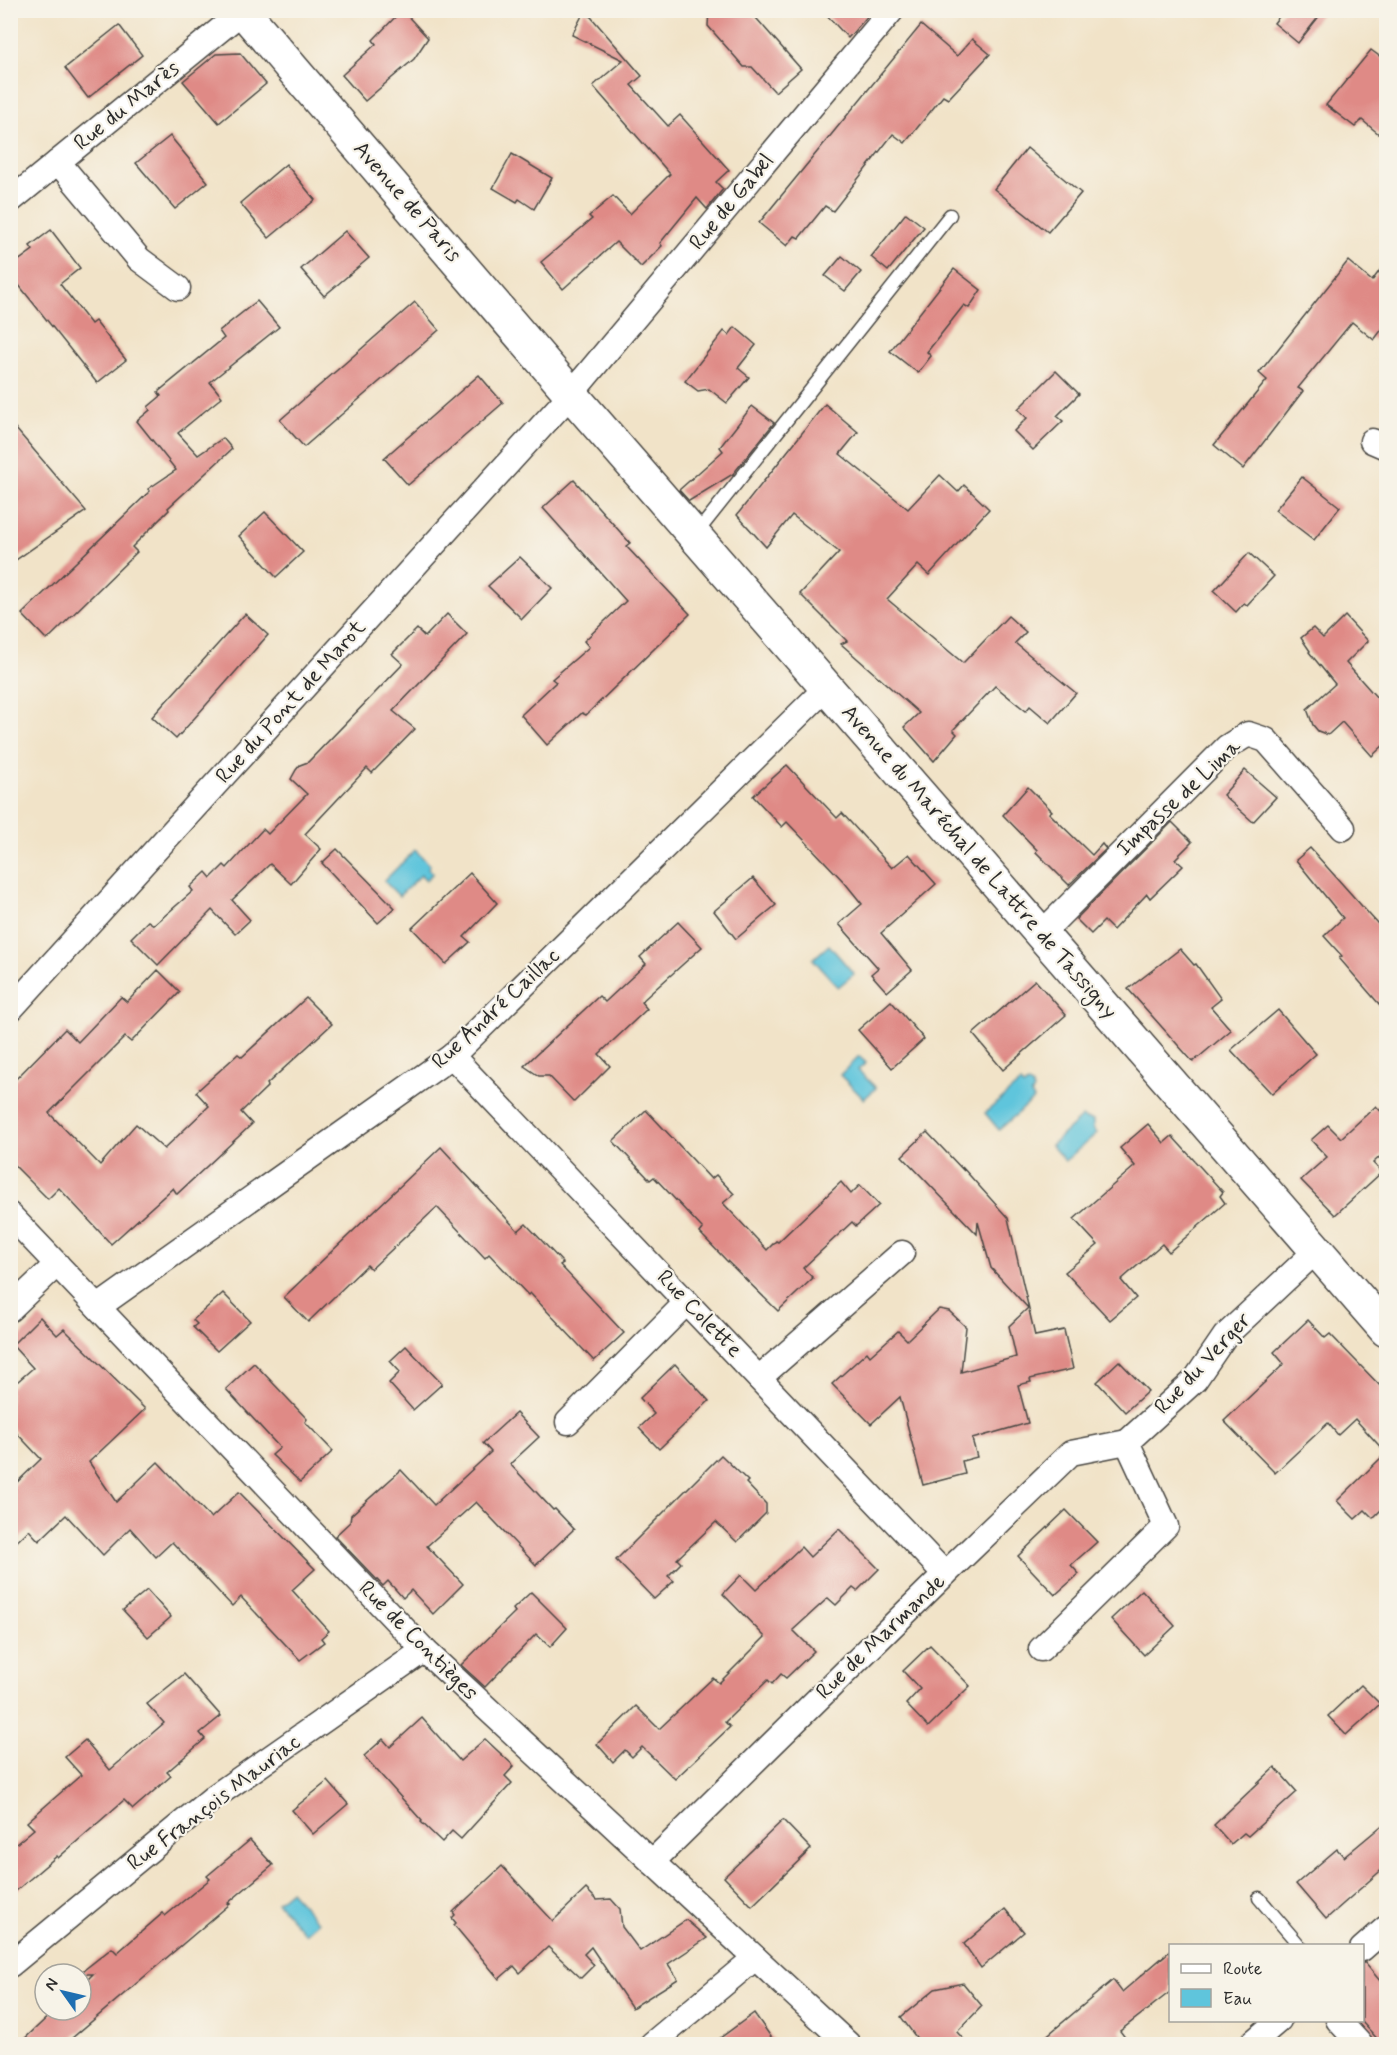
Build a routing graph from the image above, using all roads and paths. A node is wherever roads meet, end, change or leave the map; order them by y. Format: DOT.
graph roads {
  1 [pos="892,10"];
  2 [pos="243,11"];
  3 [pos="58,162"];
  4 [pos="10,201"];
  5 [pos="950,215"];
  6 [pos="178,288"];
  7 [pos="571,394"];
  8 [pos="695,534"];
  9 [pos="827,687"];
  10 [pos="1342,828"];
  11 [pos="1041,934"];
  12 [pos="10,1010"];
  13 [pos="452,1056"];
  14 [pos="10,1215"];
  15 [pos="1317,1250"];
  16 [pos="902,1254"];
  17 [pos="57,1264"];
  18 [pos="687,1302"];
  19 [pos="98,1307"];
  20 [pos="10,1309"];
  21 [pos="1386,1330"];
  22 [pos="759,1378"];
  23 [pos="568,1422"];
  24 [pos="1127,1442"];
  25 [pos="945,1574"];
  26 [pos="1041,1649"];
  27 [pos="424,1650"];
  28 [pos="652,1862"];
  29 [pos="1259,1899"];
  30 [pos="1386,1928"];
  31 [pos="1298,1944"];
  32 [pos="1364,1947"];
  33 [pos="755,1958"];
  34 [pos="10,1965"];
  35 [pos="1277,2022"];
  36 [pos="1340,2022"];
  37 [pos="652,2044"];
  38 [pos="848,2044"];
  39 [pos="1251,2044"];
  40 [pos="1360,2044"];
  1 -- 7 [label="street, Rue de Gabel"];
  2 -- 3 [label="street, Rue du Marès"];
  2 -- 7 [label="main road, Avenue de Paris"];
  3 -- 4 [label="street, Rue du Marès"];
  3 -- 6 [label="street"];
  5 -- 8 [label="lane"];
  7 -- 8 [label="main road, Avenue du Maréchal de Lattre de Tassigny"];
  7 -- 12 [label="street, Rue du Pont de Marot"];
  8 -- 9 [label="main road, Avenue du Maréchal de Lattre de Tassigny"];
  9 -- 11 [label="main road, Avenue du Maréchal de Lattre de Tassigny"];
  9 -- 13 [label="street, Rue André Caillac"];
  10 -- 11 [label="street, Impasse de Lima"];
  11 -- 15 [label="main road, Avenue du Maréchal de Lattre de Tassigny"];
  13 -- 18 [label="street, Rue Colette"];
  13 -- 19 [label="street, Rue André Caillac"];
  14 -- 17 [label="street, Rue de Contièges"];
  15 -- 21 [label="main road, Avenue du Maréchal de Lattre de Tassigny"];
  15 -- 24 [label="street, Rue du Verger"];
  16 -- 22 [label="street"];
  17 -- 19 [label="street, Rue de Contièges"];
  17 -- 20 [label="street"];
  18 -- 22 [label="street, Rue Colette"];
  18 -- 23 [label="street"];
  19 -- 27 [label="street, Rue de Contièges"];
  22 -- 25 [label="street, Rue Colette"];
  24 -- 25 [label="street, Rue de Marmande"];
  24 -- 26 [label="street"];
  25 -- 28 [label="street, Rue de Marmande"];
  27 -- 28 [label="street, Rue de Contièges"];
  27 -- 34 [label="street, Rue François Mauriac"];
  28 -- 33 [label="street, Rue de Contièges"];
  29 -- 31 [label="lane"];
  30 -- 32 [label="street"];
  33 -- 37 [label="street"];
  33 -- 38 [label="street, Rue de Contièges"];
  35 -- 39 [label="street"];
  36 -- 40 [label="street"];
}
